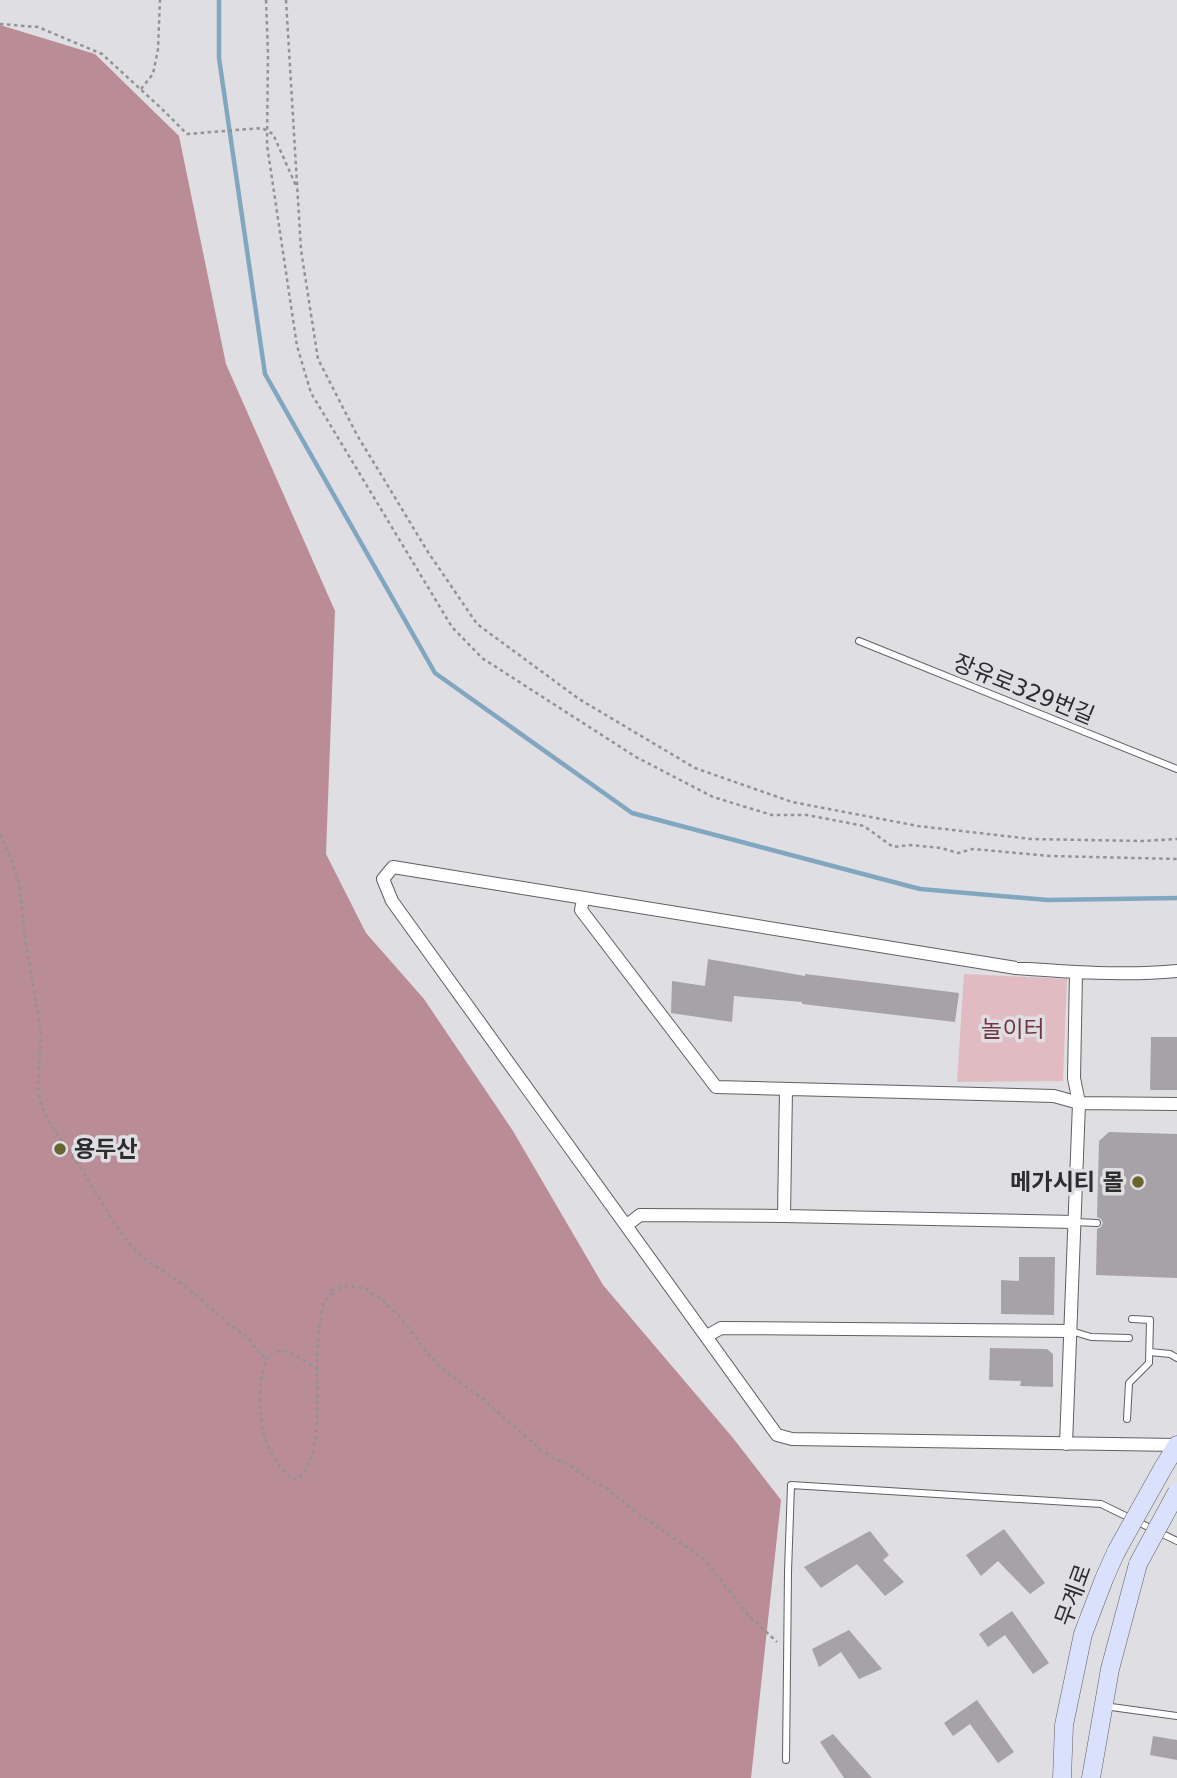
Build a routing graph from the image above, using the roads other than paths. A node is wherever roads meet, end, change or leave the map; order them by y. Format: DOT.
graph roads {
  1 [pos="859,641"];
  2 [pos="1177,769"];
  3 [pos="583,898"];
  4 [pos="1177,971"];
  5 [pos="1076,973"];
  6 [pos="786,1089"];
  7 [pos="1079,1103"];
  8 [pos="1177,1104"];
  9 [pos="784,1216"];
  10 [pos="1075,1222"];
  11 [pos="1097,1223"];
  12 [pos="627,1225"];
  13 [pos="1132,1319"];
  14 [pos="1071,1331"];
  15 [pos="707,1336"];
  16 [pos="1129,1338"];
  17 [pos="1150,1352"];
  18 [pos="1177,1358"];
  19 [pos="1127,1419"];
  20 [pos="1066,1444"];
  21 [pos="1177,1445"];
  22 [pos="1177,1492"];
  23 [pos="1177,1541"];
  24 [pos="1102,1706"];
  25 [pos="1177,1716"];
  26 [pos="786,1760"];
  27 [pos="1062,1778"];
  28 [pos="1091,1778"];
  1 -- 2 [label="lane, 장유로329번길"];
  3 -- 5 [label="street"];
  3 -- 6 [label="street"];
  3 -- 12 [label="street"];
  4 -- 5 [label="street"];
  5 -- 7 [label="street"];
  6 -- 7 [label="street"];
  6 -- 9 [label="street"];
  7 -- 8 [label="street"];
  7 -- 10 [label="street"];
  9 -- 10 [label="street"];
  9 -- 12 [label="street"];
  10 -- 11 [label="lane"];
  10 -- 14 [label="street"];
  12 -- 15 [label="street"];
  13 -- 17 [label="lane"];
  14 -- 15 [label="street"];
  14 -- 16 [label="lane"];
  14 -- 20 [label="street"];
  15 -- 20 [label="street"];
  17 -- 18 [label="lane"];
  17 -- 19 [label="lane"];
  20 -- 21 [label="street"];
  21 -- 27 [label="main road, 무계로, bridge"];
  22 -- 24 [label="main road, bridge"];
  23 -- 26 [label="lane"];
  24 -- 25 [label="lane"];
  24 -- 28 [label="main road"];
}
